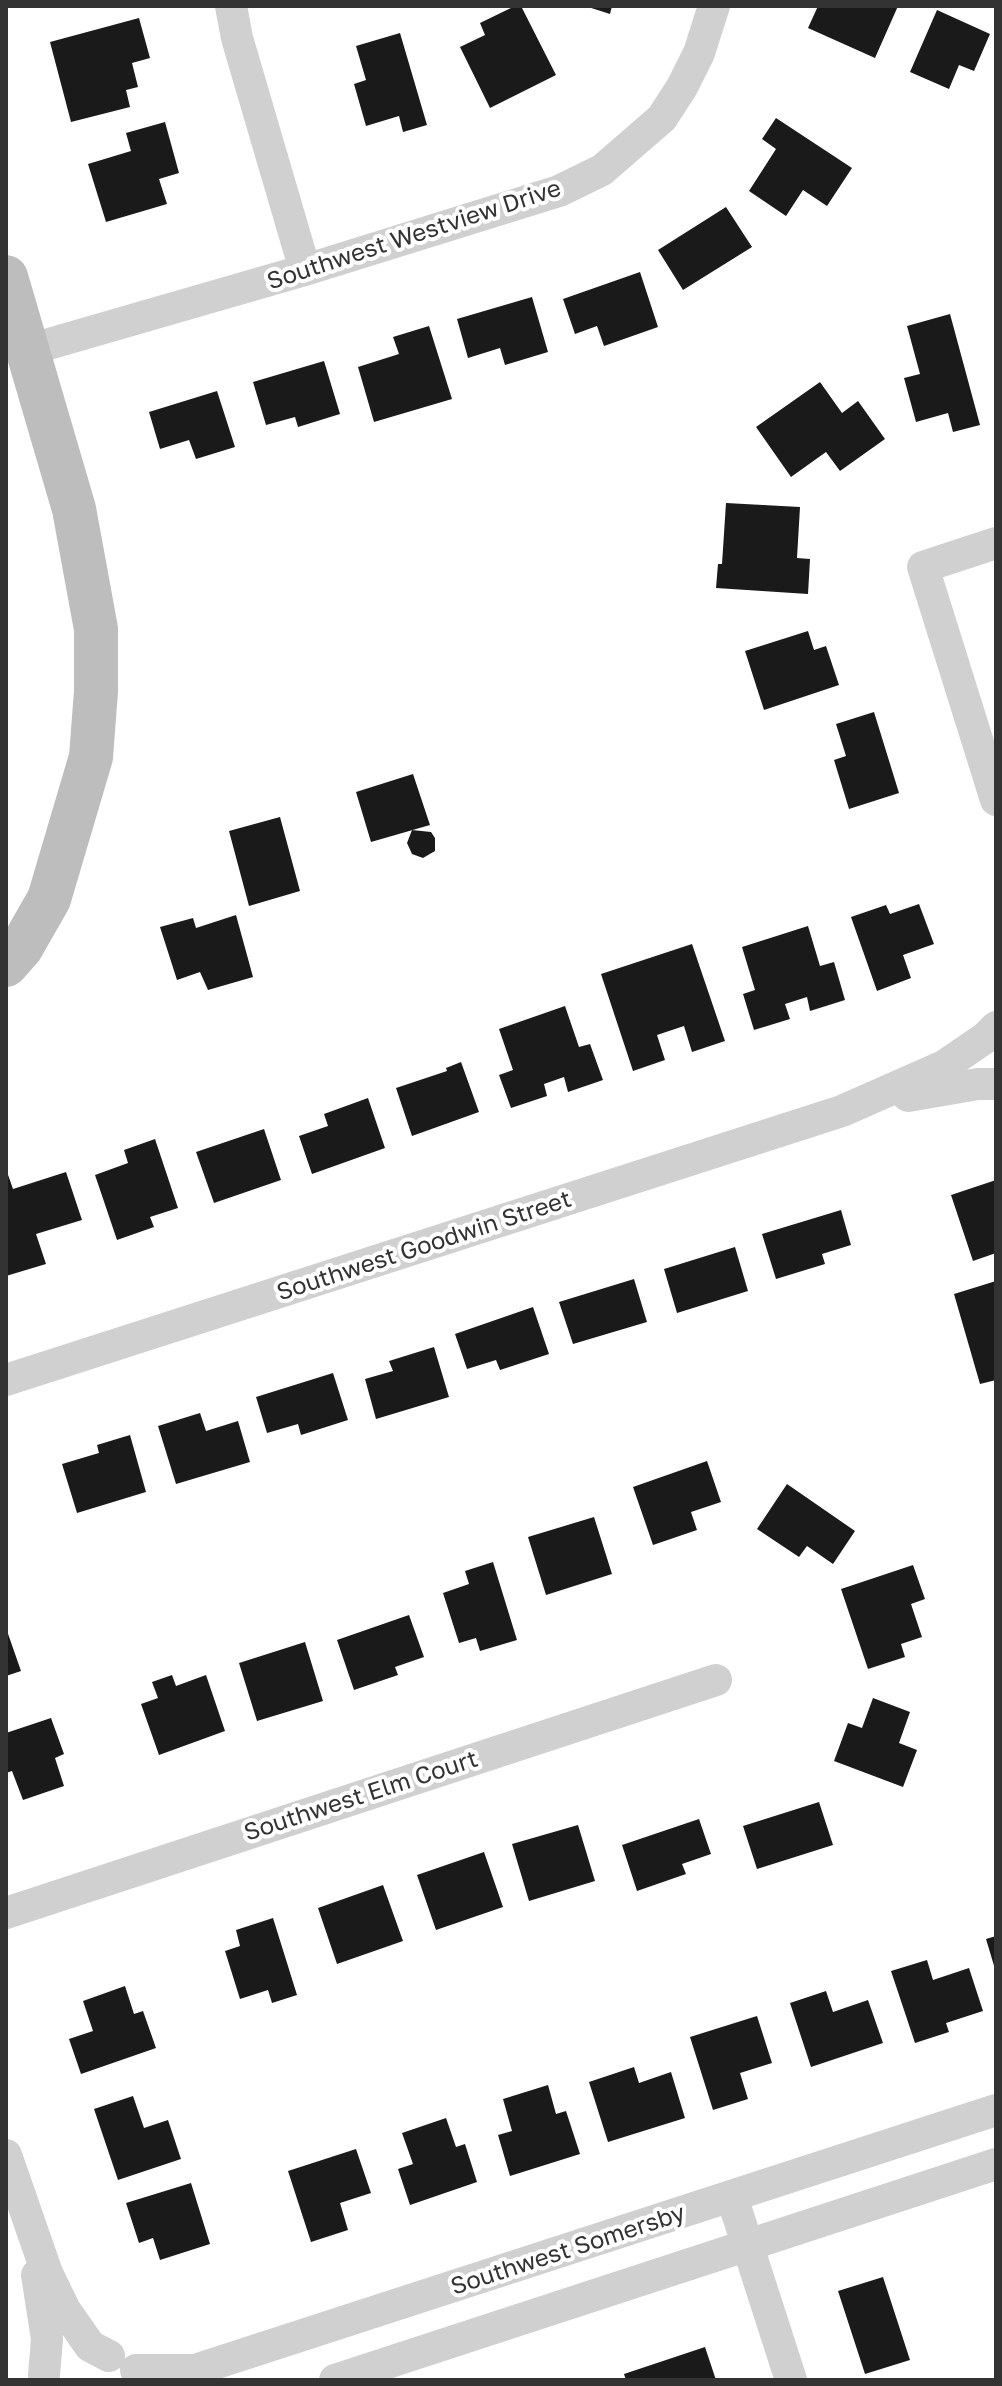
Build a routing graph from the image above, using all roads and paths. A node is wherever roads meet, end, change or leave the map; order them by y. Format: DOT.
graph roads {
  1 [pos="231,6"];
  2 [pos="714,6"];
  3 [pos="305,270"];
  4 [pos="6,277"];
  5 [pos="28,350"];
  6 [pos="996,543"];
  7 [pos="996,800"];
  8 [pos="14,956"];
  9 [pos="996,1027"];
  10 [pos="996,1084"];
  11 [pos="842,1111"];
  12 [pos="6,1380"];
  13 [pos="716,1680"];
  14 [pos="6,1913"];
  15 [pos="996,2110"];
  16 [pos="6,2155"];
  17 [pos="996,2164"];
  18 [pos="732,2197"];
  19 [pos="26,2213"];
  20 [pos="748,2245"];
  21 [pos="130,2368"];
  22 [pos="42,2378"];
  23 [pos="335,2380"];
  24 [pos="791,2380"];
  1 -- 3 [label="street"];
  2 -- 3 [label="street, Southwest Westview Drive"];
  3 -- 5 [label="street, Southwest Westview Drive"];
  4 -- 5 [label="street"];
  5 -- 8 [label="street"];
  6 -- 7 [label="street"];
  9 -- 11 [label="street, Southwest Goodwin Street"];
  10 -- 11 [label="street, Southwest Goodwin Street"];
  11 -- 12 [label="street, Southwest Goodwin Street"];
  13 -- 14 [label="street, Southwest Elm Court"];
  15 -- 18 [label="street, Southwest Somersby"];
  16 -- 19 [label="street"];
  17 -- 20 [label="street"];
  18 -- 20 [label="street"];
  18 -- 21 [label="street, Southwest Somersby"];
  19 -- 21 [label="street"];
  19 -- 22 [label="street"];
  20 -- 23 [label="street"];
  20 -- 24 [label="street"];
  21 -- 22 [label="street, Southwest Somersby"];
}
